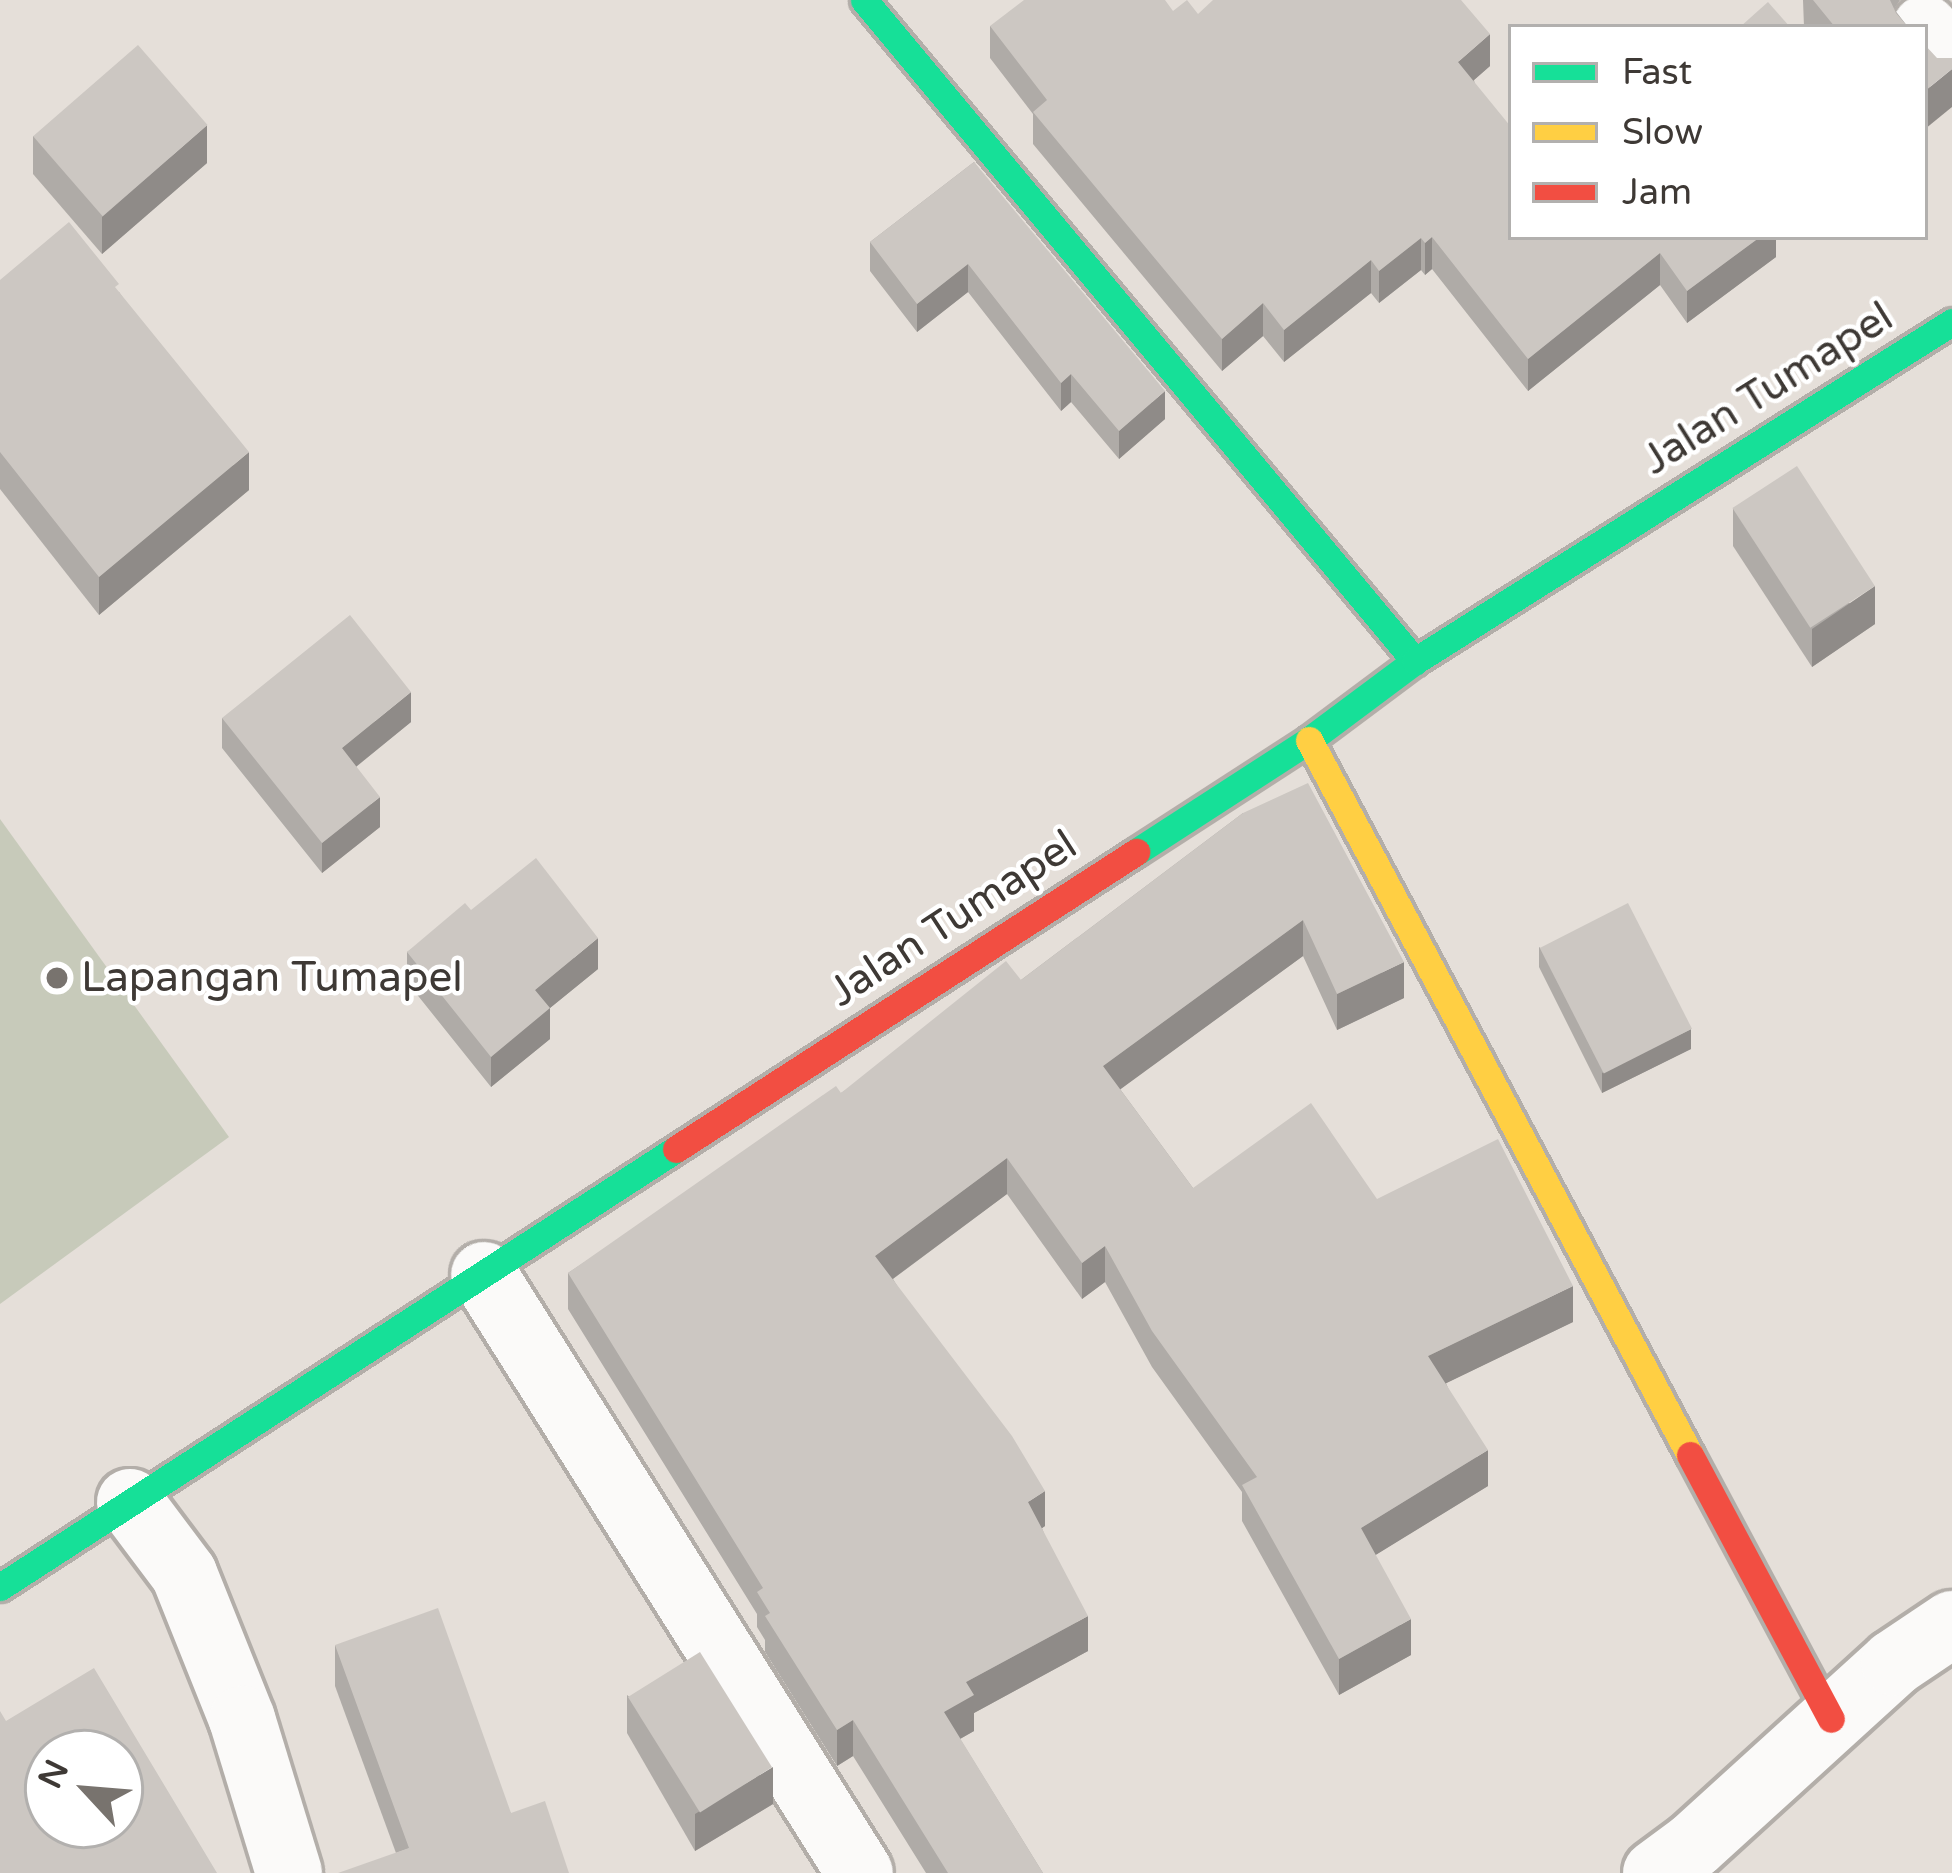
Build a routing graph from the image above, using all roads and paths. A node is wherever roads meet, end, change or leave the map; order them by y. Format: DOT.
graph roads {
  1 [pos="864,0"];
  2 [pos="1903,0"];
  3 [pos="1922,24"];
  4 [pos="1928,32"];
  5 [pos="1952,62"];
  6 [pos="1952,322"];
  7 [pos="1415,661"];
  8 [pos="1309,740"];
  9 [pos="484,1275"];
  10 [pos="130,1502"];
  11 [pos="0,1587"];
  12 [pos="1952,1624"];
  13 [pos="1831,1719"];
  14 [pos="289,1873"];
  15 [pos="860,1873"];
  16 [pos="1656,1873"];
  1 -- 7 [label="street"];
  2 -- 3 [label="street"];
  4 -- 5 [label="street"];
  6 -- 7 [label="street, Jalan Tumapel"];
  7 -- 8 [label="street, Jalan Tumapel"];
  8 -- 9 [label="street, Jalan Tumapel"];
  8 -- 13 [label="street"];
  9 -- 10 [label="street, Jalan Tumapel"];
  9 -- 15 [label="street"];
  10 -- 11 [label="street, Jalan Tumapel"];
  10 -- 14 [label="street"];
  12 -- 13 [label="street"];
  13 -- 16 [label="street"];
}
